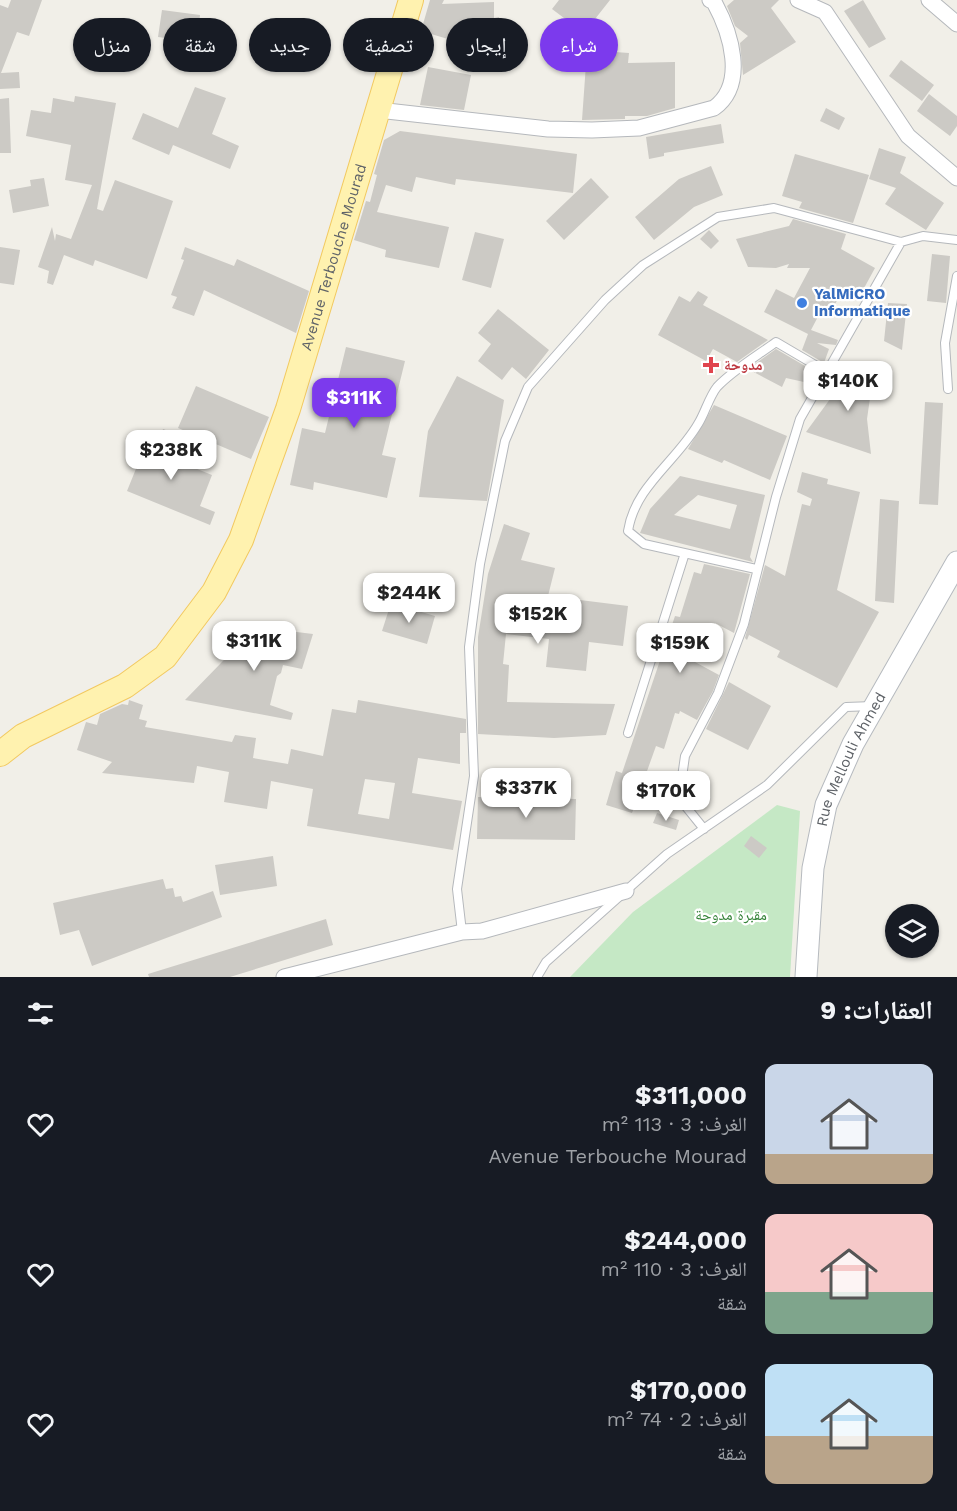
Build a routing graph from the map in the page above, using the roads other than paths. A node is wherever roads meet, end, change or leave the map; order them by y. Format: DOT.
graph roads {
  1 [pos="411,0"];
  2 [pos="710,0"];
  3 [pos="798,0"];
  4 [pos="929,0"];
  5 [pos="957,24"];
  6 [pos="378,110"];
  7 [pos="957,178"];
  8 [pos="957,240"];
  9 [pos="900,242"];
  10 [pos="957,276"];
  11 [pos="826,372"];
  12 [pos="948,389"];
  13 [pos="685,553"];
  14 [pos="957,562"];
  15 [pos="756,569"];
  16 [pos="874,706"];
  17 [pos="628,733"];
  18 [pos="0,754"];
  19 [pos="704,829"];
  20 [pos="626,891"];
  21 [pos="462,932"];
  22 [pos="284,977"];
  23 [pos="537,977"];
  24 [pos="806,977"];
  1 -- 6 [label="main road, Avenue Terbouche Mourad"];
  2 -- 6 [label="street"];
  3 -- 7 [label="street"];
  4 -- 5 [label="street"];
  6 -- 18 [label="main road, Avenue Terbouche Mourad"];
  8 -- 9 [label="lane"];
  9 -- 11 [label="lane"];
  9 -- 21 [label="lane"];
  10 -- 12 [label="lane"];
  11 -- 13 [label="lane"];
  11 -- 15 [label="lane"];
  13 -- 15 [label="lane"];
  13 -- 17 [label="lane"];
  14 -- 16 [label="street, Rue Mellouli Ahmed"];
  15 -- 19 [label="lane"];
  16 -- 19 [label="lane"];
  16 -- 24 [label="street, Rue Mellouli Ahmed"];
  19 -- 20 [label="lane"];
  20 -- 21 [label="street"];
  20 -- 23 [label="lane"];
  21 -- 22 [label="street"];
}
